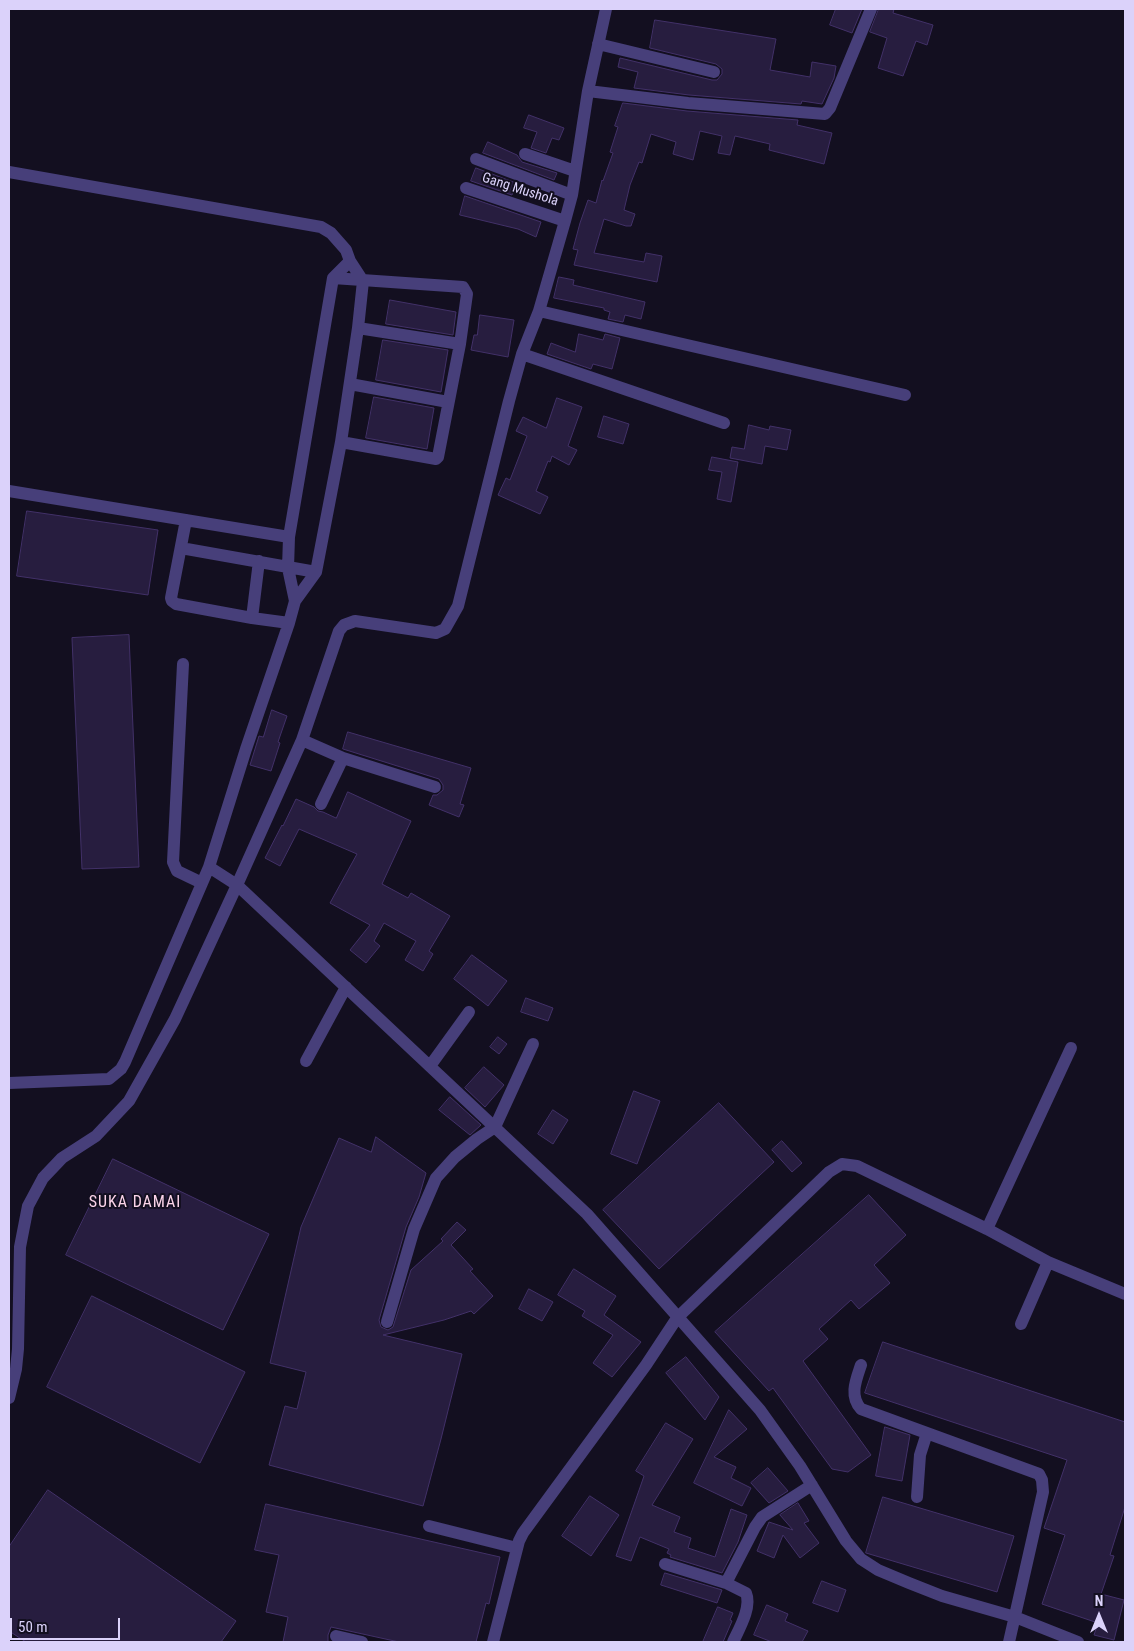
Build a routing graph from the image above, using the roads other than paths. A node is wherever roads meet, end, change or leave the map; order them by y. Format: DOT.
graph roads {
  1 [pos="606,9"];
  2 [pos="871,9"];
  3 [pos="598,44"];
  4 [pos="714,72"];
  5 [pos="588,91"];
  6 [pos="525,154"];
  7 [pos="476,159"];
  8 [pos="575,171"];
  9 [pos="9,172"];
  10 [pos="466,188"];
  11 [pos="572,195"];
  12 [pos="565,221"];
  13 [pos="350,260"];
  14 [pos="333,278"];
  15 [pos="363,281"];
  16 [pos="539,311"];
  17 [pos="358,328"];
  18 [pos="460,344"];
  19 [pos="522,354"];
  20 [pos="350,384"];
  21 [pos="904,395"];
  22 [pos="448,402"];
  23 [pos="724,423"];
  24 [pos="341,442"];
  25 [pos="9,491"];
  26 [pos="186,520"];
  27 [pos="289,537"];
  28 [pos="181,548"];
  29 [pos="259,561"];
  30 [pos="288,568"];
  31 [pos="316,572"];
  32 [pos="295,601"];
  33 [pos="252,618"];
  34 [pos="289,623"];
  35 [pos="183,664"];
  36 [pos="302,740"];
  37 [pos="343,758"];
  38 [pos="435,787"];
  39 [pos="322,804"];
  40 [pos="209,867"];
  41 [pos="202,883"];
  42 [pos="237,885"];
  43 [pos="346,987"];
  44 [pos="469,1012"];
  45 [pos="532,1044"];
  46 [pos="1071,1048"];
  47 [pos="306,1061"];
  48 [pos="430,1066"];
  49 [pos="9,1083"];
  50 [pos="495,1127"];
  51 [pos="987,1229"];
  52 [pos="1048,1262"];
  53 [pos="1125,1294"];
  54 [pos="678,1318"];
  55 [pos="387,1322"];
  56 [pos="1021,1324"];
  57 [pos="861,1365"];
  58 [pos="9,1398"];
  59 [pos="927,1433"];
  60 [pos="812,1485"];
  61 [pos="917,1498"];
  62 [pos="429,1526"];
  63 [pos="517,1548"];
  64 [pos="665,1564"];
  65 [pos="726,1583"];
  66 [pos="1015,1617"];
  67 [pos="336,1636"];
  68 [pos="362,1642"];
  69 [pos="493,1642"];
  70 [pos="733,1642"];
  71 [pos="1009,1642"];
  72 [pos="1078,1642"];
  1 -- 3 [label="street"];
  2 -- 5 [label="street"];
  3 -- 4 [label="street"];
  3 -- 5 [label="street"];
  5 -- 8 [label="street"];
  6 -- 8 [label="street"];
  7 -- 11 [label="street"];
  8 -- 11 [label="street"];
  9 -- 13 [label="street"];
  10 -- 12 [label="street, Gang Mushola"];
  11 -- 12 [label="street"];
  12 -- 16 [label="street"];
  13 -- 14 [label="street"];
  13 -- 15 [label="street"];
  14 -- 15 [label="street"];
  14 -- 27 [label="street"];
  15 -- 17 [label="street"];
  15 -- 18 [label="street"];
  16 -- 19 [label="street"];
  16 -- 21 [label="street"];
  17 -- 18 [label="street"];
  17 -- 20 [label="street"];
  18 -- 22 [label="street"];
  19 -- 23 [label="street"];
  19 -- 36 [label="street"];
  20 -- 22 [label="street"];
  20 -- 24 [label="street"];
  22 -- 24 [label="street"];
  24 -- 31 [label="street"];
  25 -- 26 [label="street"];
  26 -- 27 [label="street"];
  26 -- 28 [label="street"];
  27 -- 30 [label="street"];
  28 -- 29 [label="street"];
  28 -- 33 [label="street"];
  29 -- 30 [label="street"];
  29 -- 33 [label="street"];
  30 -- 31 [label="street"];
  30 -- 32 [label="street"];
  31 -- 32 [label="street"];
  32 -- 34 [label="street"];
  33 -- 34 [label="street"];
  34 -- 40 [label="street"];
  35 -- 41 [label="street"];
  36 -- 37 [label="street"];
  36 -- 42 [label="street"];
  37 -- 38 [label="street"];
  37 -- 39 [label="street"];
  40 -- 41 [label="street"];
  40 -- 42 [label="street"];
  41 -- 49 [label="street"];
  42 -- 43 [label="street"];
  42 -- 58 [label="street"];
  43 -- 47 [label="street"];
  43 -- 48 [label="street"];
  44 -- 48 [label="street"];
  45 -- 50 [label="street"];
  46 -- 51 [label="street"];
  48 -- 50 [label="street"];
  50 -- 54 [label="street"];
  50 -- 55 [label="street"];
  51 -- 52 [label="street"];
  51 -- 54 [label="street"];
  52 -- 53 [label="street"];
  52 -- 56 [label="street"];
  54 -- 60 [label="street"];
  54 -- 63 [label="street"];
  57 -- 59 [label="street"];
  59 -- 61 [label="street"];
  59 -- 66 [label="street"];
  60 -- 65 [label="street"];
  60 -- 66 [label="street"];
  62 -- 63 [label="street"];
  63 -- 69 [label="street"];
  64 -- 65 [label="street"];
  65 -- 70 [label="street"];
  66 -- 71 [label="street"];
  66 -- 72 [label="street"];
  67 -- 68 [label="street"];
}
